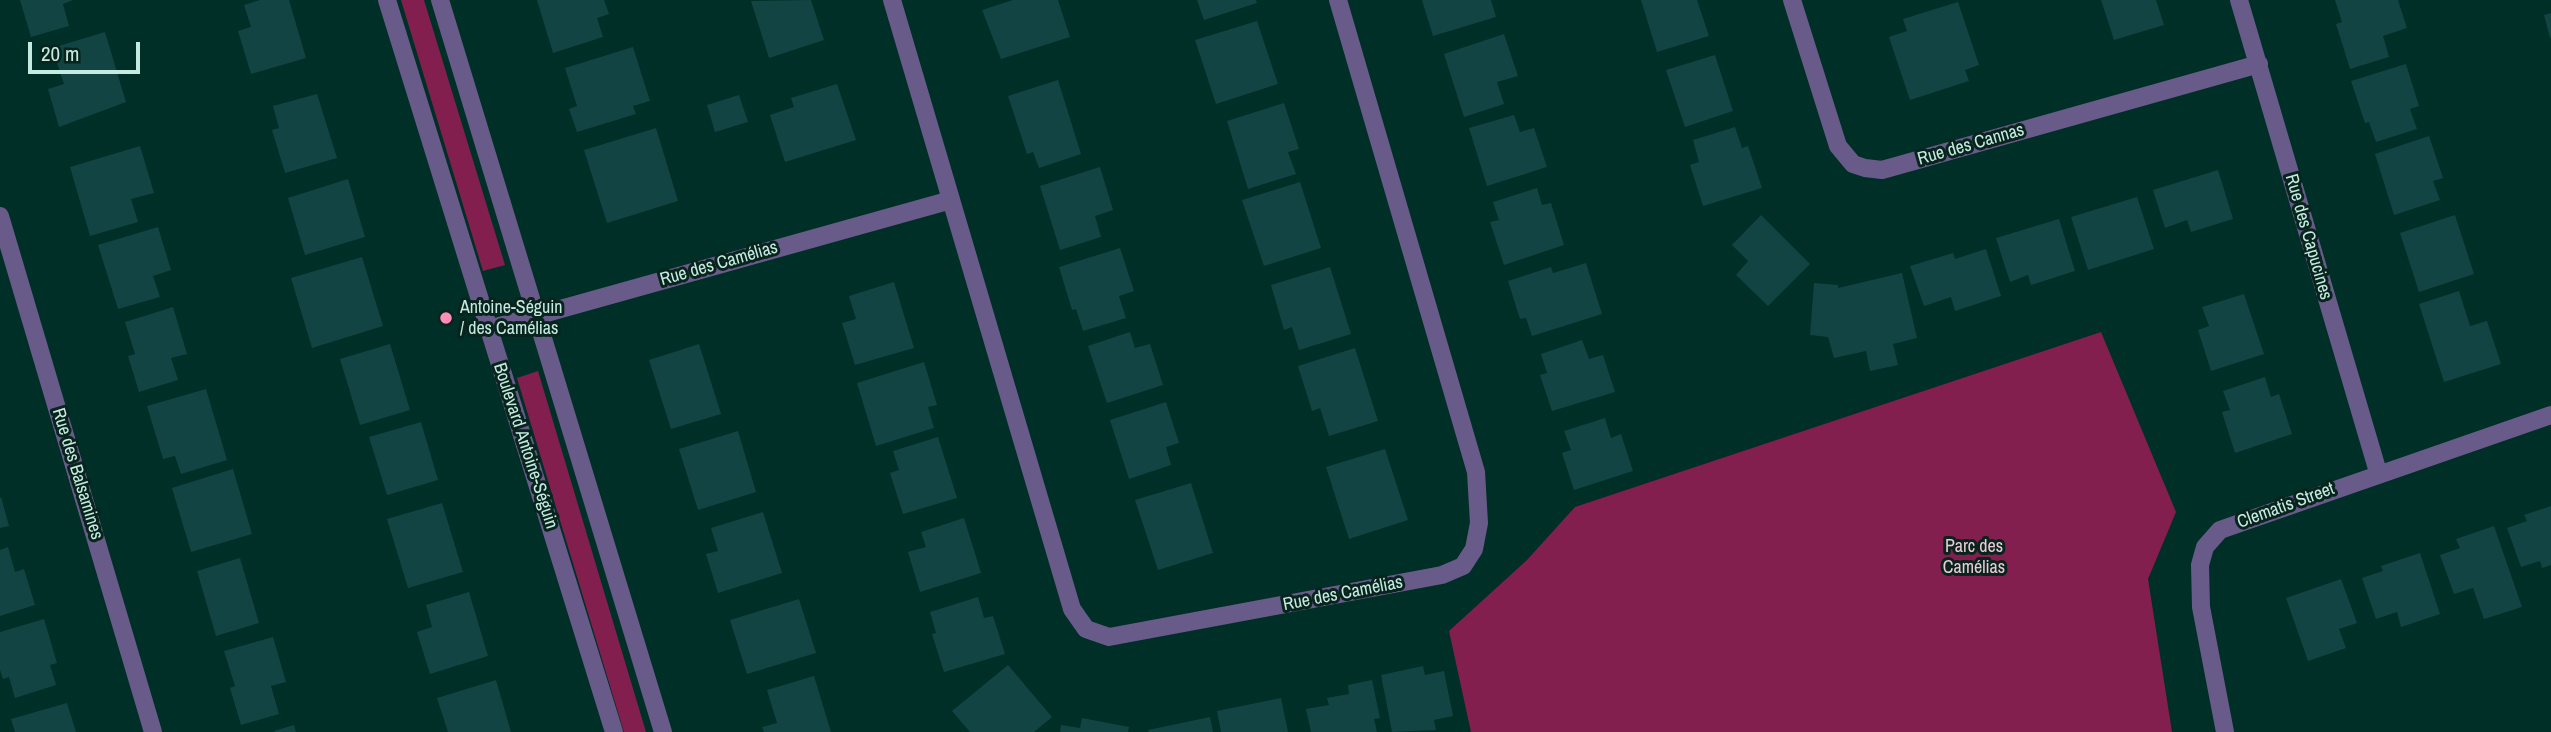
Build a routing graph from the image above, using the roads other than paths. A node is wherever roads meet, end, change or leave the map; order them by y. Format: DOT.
graph roads {
  1 [pos="387,0"];
  2 [pos="440,0"];
  3 [pos="892,0"];
  4 [pos="1338,0"];
  5 [pos="1793,0"];
  6 [pos="2239,0"];
  7 [pos="2259,64"];
  8 [pos="951,200"];
  9 [pos="0,216"];
  10 [pos="536,315"];
  11 [pos="488,329"];
  12 [pos="2551,415"];
  13 [pos="2378,472"];
  14 [pos="153,732"];
  15 [pos="614,732"];
  16 [pos="663,732"];
  17 [pos="2225,732"];
  1 -- 11 [label="street, Boulevard Antoine-Séguin"];
  2 -- 10 [label="street"];
  3 -- 8 [label="street, Rue des Camélias"];
  4 -- 8 [label="street, Rue des Camélias"];
  5 -- 7 [label="street, Rue des Cannas"];
  6 -- 7 [label="street, Rue des Capucines"];
  7 -- 13 [label="street, Rue des Capucines"];
  8 -- 10 [label="street, Rue des Camélias"];
  9 -- 14 [label="street, Rue des Balsamines"];
  10 -- 11 [label="street, Rue des Camélias"];
  10 -- 16 [label="street"];
  11 -- 15 [label="street, Boulevard Antoine-Séguin"];
  12 -- 13 [label="street, Clematis Street"];
  13 -- 17 [label="street, Clematis Street"];
}
